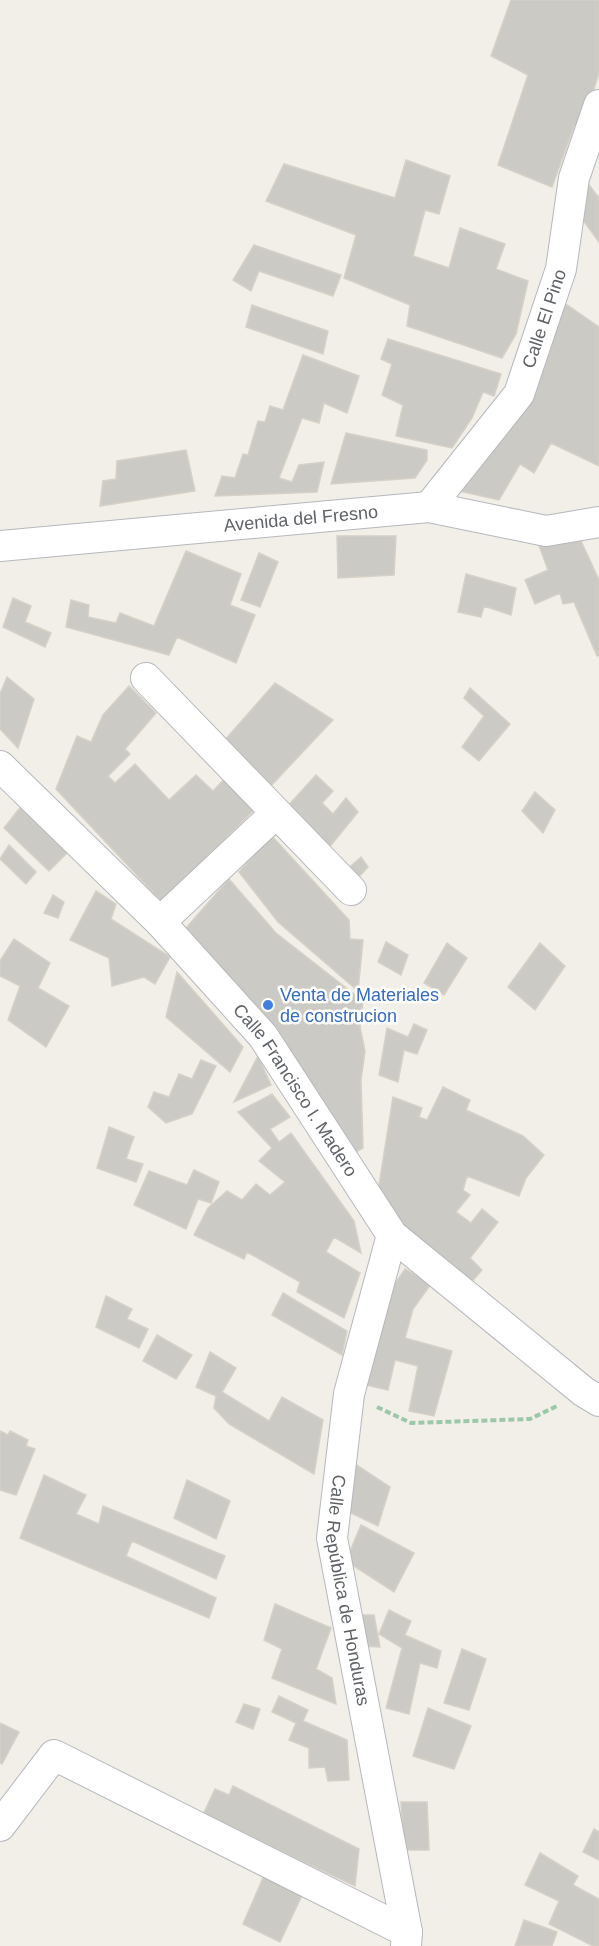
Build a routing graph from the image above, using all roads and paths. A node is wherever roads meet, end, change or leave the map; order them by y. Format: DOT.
graph roads {
  1 [pos="599,105"];
  2 [pos="429,507"];
  3 [pos="599,522"];
  4 [pos="0,546"];
  5 [pos="146,678"];
  6 [pos="0,766"];
  7 [pos="275,814"];
  8 [pos="351,890"];
  9 [pos="160,922"];
  10 [pos="392,1235"];
  11 [pos="349,1394"];
  12 [pos="592,1397"];
  13 [pos="0,1826"];
  14 [pos="406,1939"];
  1 -- 2 [label="street, Calle El Pino"];
  2 -- 3 [label="street, Avenida del Fresno"];
  2 -- 4 [label="street, Avenida del Fresno"];
  5 -- 7 [label="street"];
  6 -- 9 [label="street, Calle Francisco I. Madero"];
  7 -- 8 [label="street"];
  7 -- 9 [label="street"];
  9 -- 10 [label="street, Calle Francisco I. Madero"];
  10 -- 11 [label="street, Calle República de Honduras"];
  10 -- 12 [label="street, Calle Francisco I. Madero"];
  11 -- 12 [label="path"];
  11 -- 14 [label="street, Calle República de Honduras"];
  13 -- 14 [label="street"];
}
